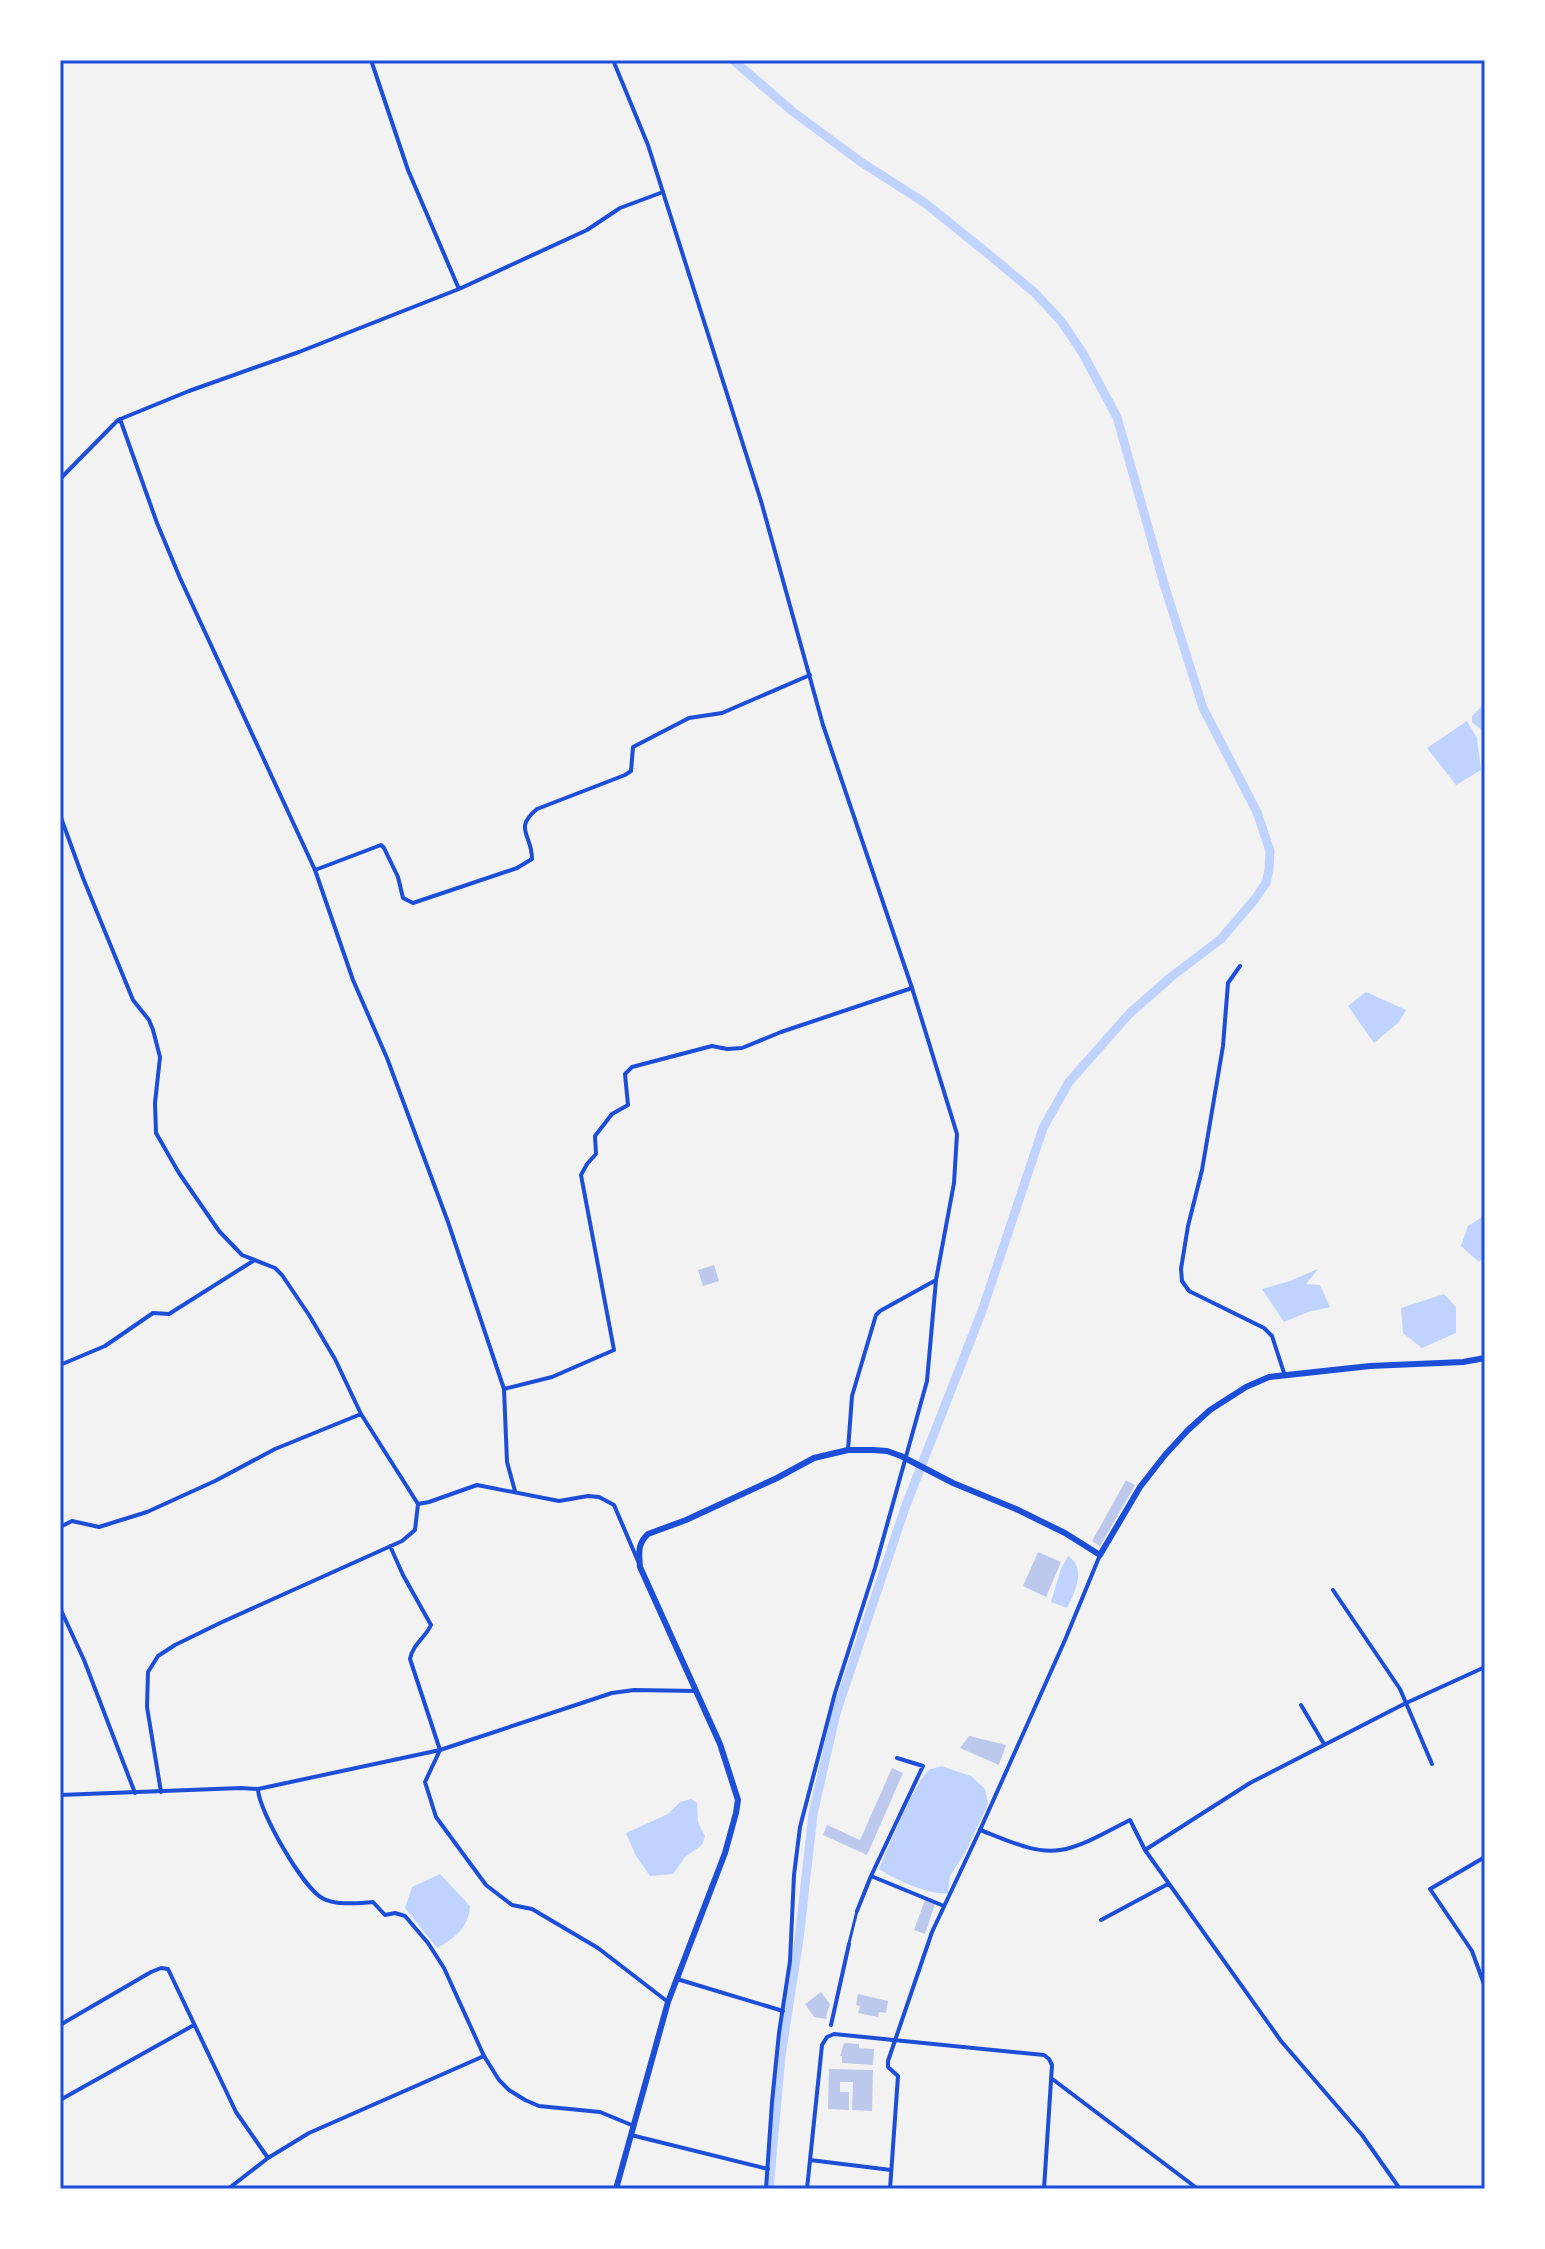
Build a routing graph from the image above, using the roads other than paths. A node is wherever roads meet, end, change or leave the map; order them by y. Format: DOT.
graph roads {
  1 [pos="371,60"];
  2 [pos="613,60"];
  3 [pos="663,192"];
  4 [pos="459,289"];
  5 [pos="120,419"];
  6 [pos="60,479"];
  7 [pos="810,675"];
  8 [pos="60,815"];
  9 [pos="315,870"];
  10 [pos="1240,966"];
  11 [pos="912,988"];
  12 [pos="253,1261"];
  13 [pos="936,1280"];
  14 [pos="1485,1358"];
  15 [pos="60,1365"];
  16 [pos="1285,1376"];
  17 [pos="504,1389"];
  18 [pos="361,1414"];
  19 [pos="848,1450"];
  20 [pos="515,1491"];
  21 [pos="418,1504"];
  22 [pos="60,1527"];
  23 [pos="390,1546"];
  24 [pos="1100,1555"];
  25 [pos="640,1567"];
  26 [pos="1333,1590"];
  27 [pos="60,1608"];
  28 [pos="1485,1667"];
  29 [pos="698,1691"];
  30 [pos="1406,1703"];
  31 [pos="1301,1705"];
  32 [pos="1324,1745"];
  33 [pos="440,1750"];
  34 [pos="897,1758"];
  35 [pos="1432,1764"];
  36 [pos="258,1789"];
  37 [pos="161,1792"];
  38 [pos="135,1793"];
  39 [pos="60,1795"];
  40 [pos="980,1830"];
  41 [pos="1145,1850"];
  42 [pos="1485,1857"];
  43 [pos="871,1876"];
  44 [pos="1168,1884"];
  45 [pos="944,1906"];
  46 [pos="857,1911"];
  47 [pos="1101,1920"];
  48 [pos="849,1944"];
  49 [pos="677,1979"];
  50 [pos="1485,1987"];
  51 [pos="668,2002"];
  52 [pos="783,2011"];
  53 [pos="60,2025"];
  54 [pos="194,2025"];
  55 [pos="831,2025"];
  56 [pos="896,2042"];
  57 [pos="484,2056"];
  58 [pos="1051,2078"];
  59 [pos="60,2100"];
  60 [pos="634,2126"];
  61 [pos="631,2135"];
  62 [pos="268,2158"];
  63 [pos="810,2160"];
  64 [pos="768,2169"];
  65 [pos="891,2170"];
  66 [pos="228,2189"];
  67 [pos="616,2189"];
  68 [pos="766,2189"];
  69 [pos="807,2189"];
  70 [pos="890,2189"];
  71 [pos="1044,2189"];
  72 [pos="1198,2189"];
  73 [pos="1400,2189"];
  1 -- 4 [label="street"];
  2 -- 3 [label="street"];
  3 -- 4 [label="street"];
  3 -- 7 [label="street"];
  4 -- 5 [label="street"];
  5 -- 6 [label="street"];
  5 -- 9 [label="street"];
  7 -- 9 [label="street"];
  7 -- 11 [label="street"];
  8 -- 12 [label="street"];
  9 -- 17 [label="street"];
  10 -- 16 [label="street"];
  11 -- 13 [label="street"];
  11 -- 17 [label="street"];
  12 -- 15 [label="street"];
  12 -- 18 [label="street"];
  13 -- 19 [label="street"];
  13 -- 52 [label="street"];
  14 -- 16 [label="main road"];
  16 -- 24 [label="main road"];
  17 -- 20 [label="street"];
  18 -- 21 [label="street"];
  18 -- 22 [label="street"];
  19 -- 24 [label="main road"];
  19 -- 25 [label="main road"];
  20 -- 21 [label="street"];
  20 -- 25 [label="street"];
  21 -- 23 [label="street"];
  23 -- 33 [label="street"];
  23 -- 37 [label="street"];
  24 -- 40 [label="street"];
  25 -- 29 [label="main road"];
  26 -- 30 [label="street"];
  27 -- 38 [label="street"];
  28 -- 30 [label="street"];
  29 -- 33 [label="street"];
  29 -- 49 [label="main road"];
  30 -- 32 [label="street"];
  30 -- 35 [label="street"];
  31 -- 32 [label="street"];
  32 -- 41 [label="street"];
  33 -- 36 [label="street"];
  33 -- 51 [label="street"];
  34 -- 43 [label="street"];
  36 -- 37 [label="street"];
  36 -- 57 [label="street"];
  37 -- 38 [label="street"];
  38 -- 39 [label="street"];
  40 -- 41 [label="street"];
  40 -- 45 [label="street"];
  41 -- 44 [label="street"];
  42 -- 50 [label="street"];
  43 -- 45 [label="street"];
  43 -- 46 [label="street"];
  44 -- 47 [label="street"];
  44 -- 73 [label="street"];
  45 -- 56 [label="street"];
  46 -- 48 [label="street"];
  48 -- 55 [label="street"];
  49 -- 51 [label="main road"];
  49 -- 52 [label="street"];
  51 -- 60 [label="main road"];
  52 -- 64 [label="street"];
  53 -- 54 [label="street"];
  54 -- 59 [label="street"];
  54 -- 62 [label="street"];
  56 -- 58 [label="street"];
  56 -- 63 [label="street"];
  56 -- 65 [label="street"];
  57 -- 60 [label="street"];
  57 -- 62 [label="street"];
  58 -- 71 [label="street"];
  58 -- 72 [label="street"];
  60 -- 61 [label="main road"];
  61 -- 64 [label="street"];
  61 -- 67 [label="main road"];
  62 -- 66 [label="street"];
  63 -- 65 [label="street"];
  63 -- 69 [label="street"];
  64 -- 68 [label="street"];
  65 -- 70 [label="street"];
}
